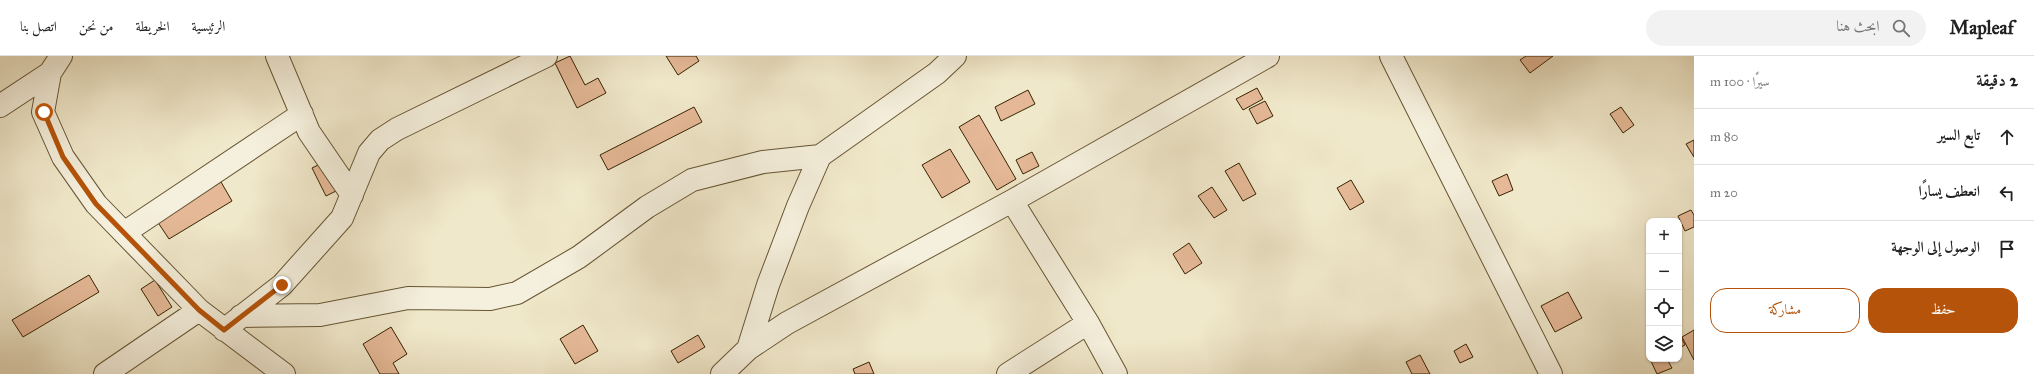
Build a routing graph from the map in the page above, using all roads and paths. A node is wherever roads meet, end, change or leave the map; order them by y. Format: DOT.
graph roads {
  1 [pos="276,56"];
  2 [pos="546,56"];
  3 [pos="955,56"];
  4 [pos="1391,56"];
  5 [pos="1263,57"];
  6 [pos="55,64"];
  7 [pos="0,106"];
  8 [pos="302,114"];
  9 [pos="820,156"];
  10 [pos="352,195"];
  11 [pos="1012,201"];
  12 [pos="124,233"];
  13 [pos="199,310"];
  14 [pos="241,316"];
  15 [pos="1088,323"];
  16 [pos="224,330"];
  17 [pos="748,349"];
  18 [pos="105,374"];
  19 [pos="284,374"];
  20 [pos="722,374"];
  21 [pos="1008,374"];
  22 [pos="1116,374"];
  23 [pos="1551,374"];
  1 -- 8 [label="street"];
  2 -- 10 [label="street"];
  3 -- 9 [label="street"];
  4 -- 23 [label="street"];
  5 -- 11 [label="street"];
  6 -- 7 [label="street"];
  6 -- 12 [label="street"];
  8 -- 10 [label="street"];
  8 -- 12 [label="street"];
  9 -- 14 [label="street"];
  9 -- 17 [label="street"];
  10 -- 14 [label="street"];
  11 -- 15 [label="street"];
  11 -- 17 [label="street"];
  12 -- 13 [label="street"];
  13 -- 16 [label="street"];
  13 -- 18 [label="street"];
  14 -- 16 [label="street"];
  15 -- 21 [label="street"];
  15 -- 22 [label="street"];
  16 -- 19 [label="street"];
  17 -- 20 [label="street"];
}
